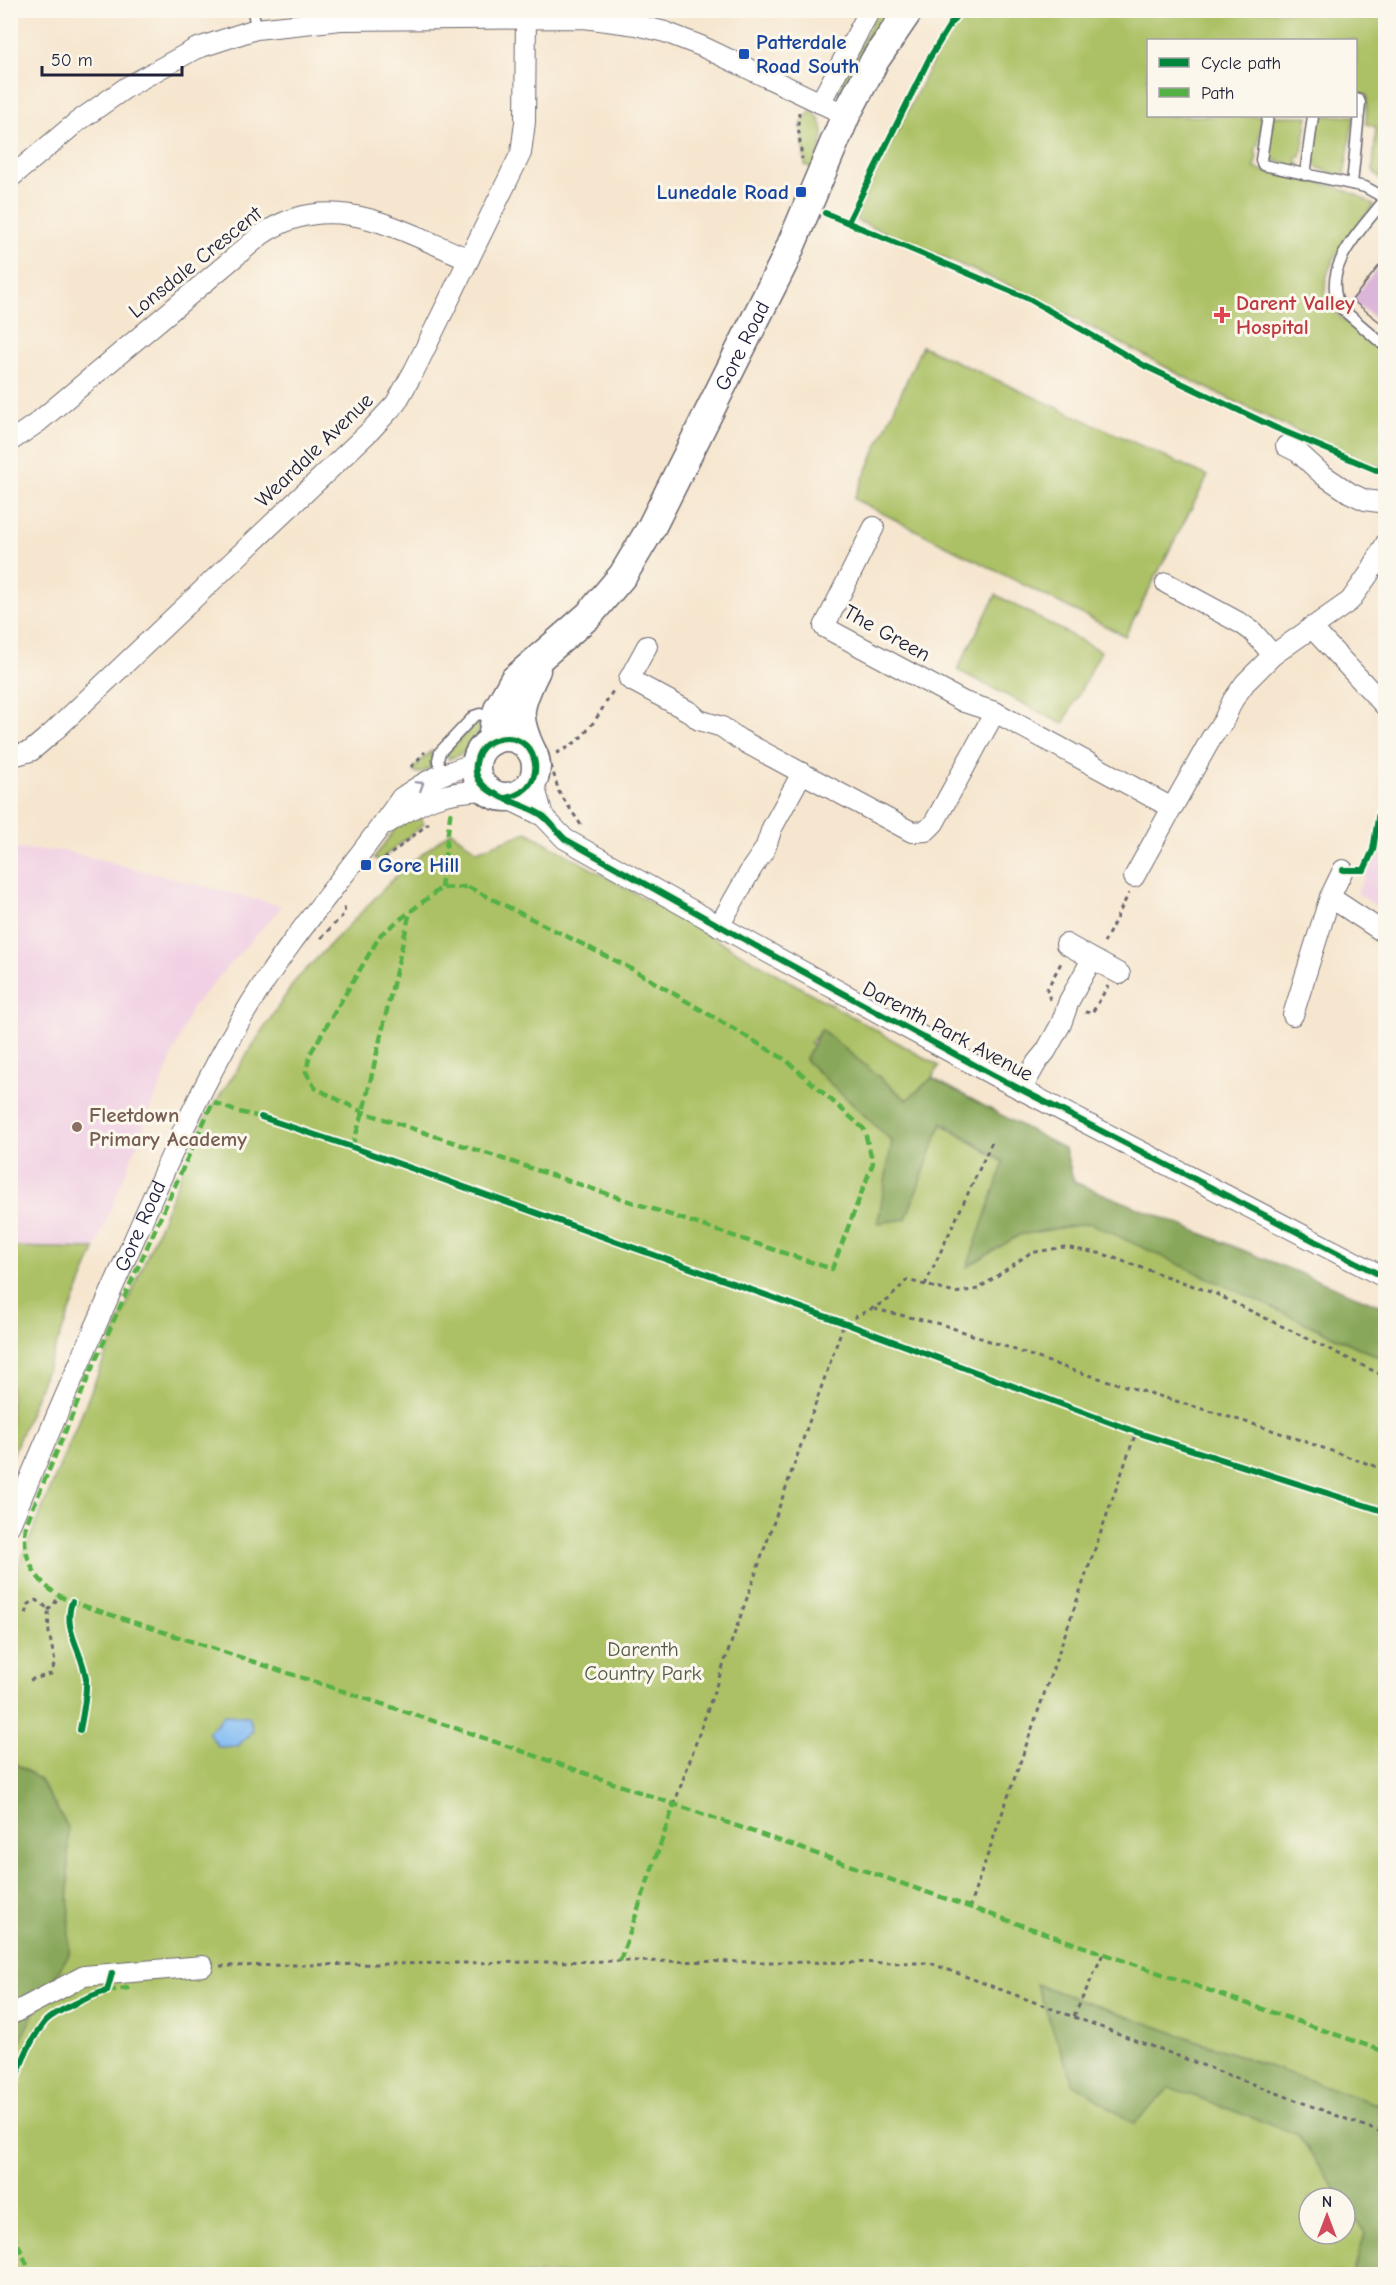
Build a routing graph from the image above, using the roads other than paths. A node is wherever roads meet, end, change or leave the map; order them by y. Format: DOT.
graph roads {
  1 [pos="870,10"];
  2 [pos="909,10"];
  3 [pos="526,17"];
  4 [pos="649,19"];
  5 [pos="254,20"];
  6 [pos="1357,100"];
  7 [pos="820,103"];
  8 [pos="846,115"];
  9 [pos="1269,117"];
  10 [pos="1313,117"];
  11 [pos="1305,175"];
  12 [pos="10,178"];
  13 [pos="1352,184"];
  14 [pos="1385,198"];
  15 [pos="469,259"];
  16 [pos="1386,347"];
  17 [pos="11,440"];
  18 [pos="1286,446"];
  19 [pos="1386,503"];
  20 [pos="874,527"];
  21 [pos="1386,543"];
  22 [pos="1166,583"];
  23 [pos="1311,627"];
  24 [pos="647,646"];
  25 [pos="1273,655"];
  26 [pos="542,658"];
  27 [pos="1386,707"];
  28 [pos="995,712"];
  29 [pos="493,729"];
  30 [pos="540,754"];
  31 [pos="10,758"];
  32 [pos="475,764"];
  33 [pos="802,773"];
  34 [pos="442,774"];
  35 [pos="533,782"];
  36 [pos="496,794"];
  37 [pos="1172,808"];
  38 [pos="543,816"];
  39 [pos="381,827"];
  40 [pos="1344,870"];
  41 [pos="1134,877"];
  42 [pos="1330,897"];
  43 [pos="719,926"];
  44 [pos="1386,934"];
  45 [pos="1066,944"];
  46 [pos="1092,959"];
  47 [pos="1120,974"];
  48 [pos="1293,1015"];
  49 [pos="1021,1090"];
  50 [pos="1386,1278"];
  51 [pos="10,1525"];
  52 [pos="203,1966"];
  53 [pos="10,2015"];
  1 -- 7 [label="street"];
  2 -- 8 [label="street, Gore Road"];
  3 -- 4 [label="street"];
  3 -- 5 [label="street"];
  3 -- 15 [label="street, Weardale Avenue"];
  4 -- 7 [label="street"];
  5 -- 12 [label="street"];
  6 -- 13 [label="lane"];
  7 -- 8 [label="street"];
  8 -- 26 [label="street, Gore Road"];
  9 -- 11 [label="lane"];
  10 -- 11 [label="lane"];
  11 -- 13 [label="lane"];
  13 -- 14 [label="lane"];
  14 -- 16 [label="lane"];
  15 -- 17 [label="street, Lonsdale Crescent"];
  15 -- 31 [label="street, Weardale Avenue"];
  18 -- 19 [label="street"];
  20 -- 28 [label="street, The Green"];
  21 -- 23 [label="street"];
  22 -- 25 [label="street"];
  23 -- 25 [label="street"];
  23 -- 27 [label="street"];
  24 -- 33 [label="street"];
  25 -- 37 [label="street"];
  26 -- 29 [label="street, Gore Road"];
  26 -- 30 [label="street, Gore Road"];
  28 -- 33 [label="street"];
  28 -- 37 [label="street, The Green"];
  29 -- 30 [label="street"];
  29 -- 32 [label="street"];
  29 -- 34 [label="lane"];
  30 -- 35 [label="street"];
  32 -- 34 [label="street, Gore Road"];
  32 -- 36 [label="street"];
  33 -- 43 [label="street"];
  39 -- 34 [label="street, Gore Road, one-way"];
  35 -- 36 [label="street"];
  35 -- 38 [label="street, Darenth Park Avenue"];
  36 -- 38 [label="street, Darenth Park Avenue"];
  36 -- 39 [label="street, Gore Road"];
  37 -- 41 [label="street"];
  38 -- 43 [label="street, Darenth Park Avenue"];
  39 -- 51 [label="street, Gore Road"];
  40 -- 42 [label="street"];
  42 -- 44 [label="street"];
  42 -- 48 [label="street"];
  43 -- 49 [label="street, Darenth Park Avenue"];
  45 -- 46 [label="street"];
  46 -- 47 [label="street"];
  46 -- 49 [label="street"];
  49 -- 50 [label="street, Darenth Park Avenue"];
  52 -- 53 [label="street"];
}
